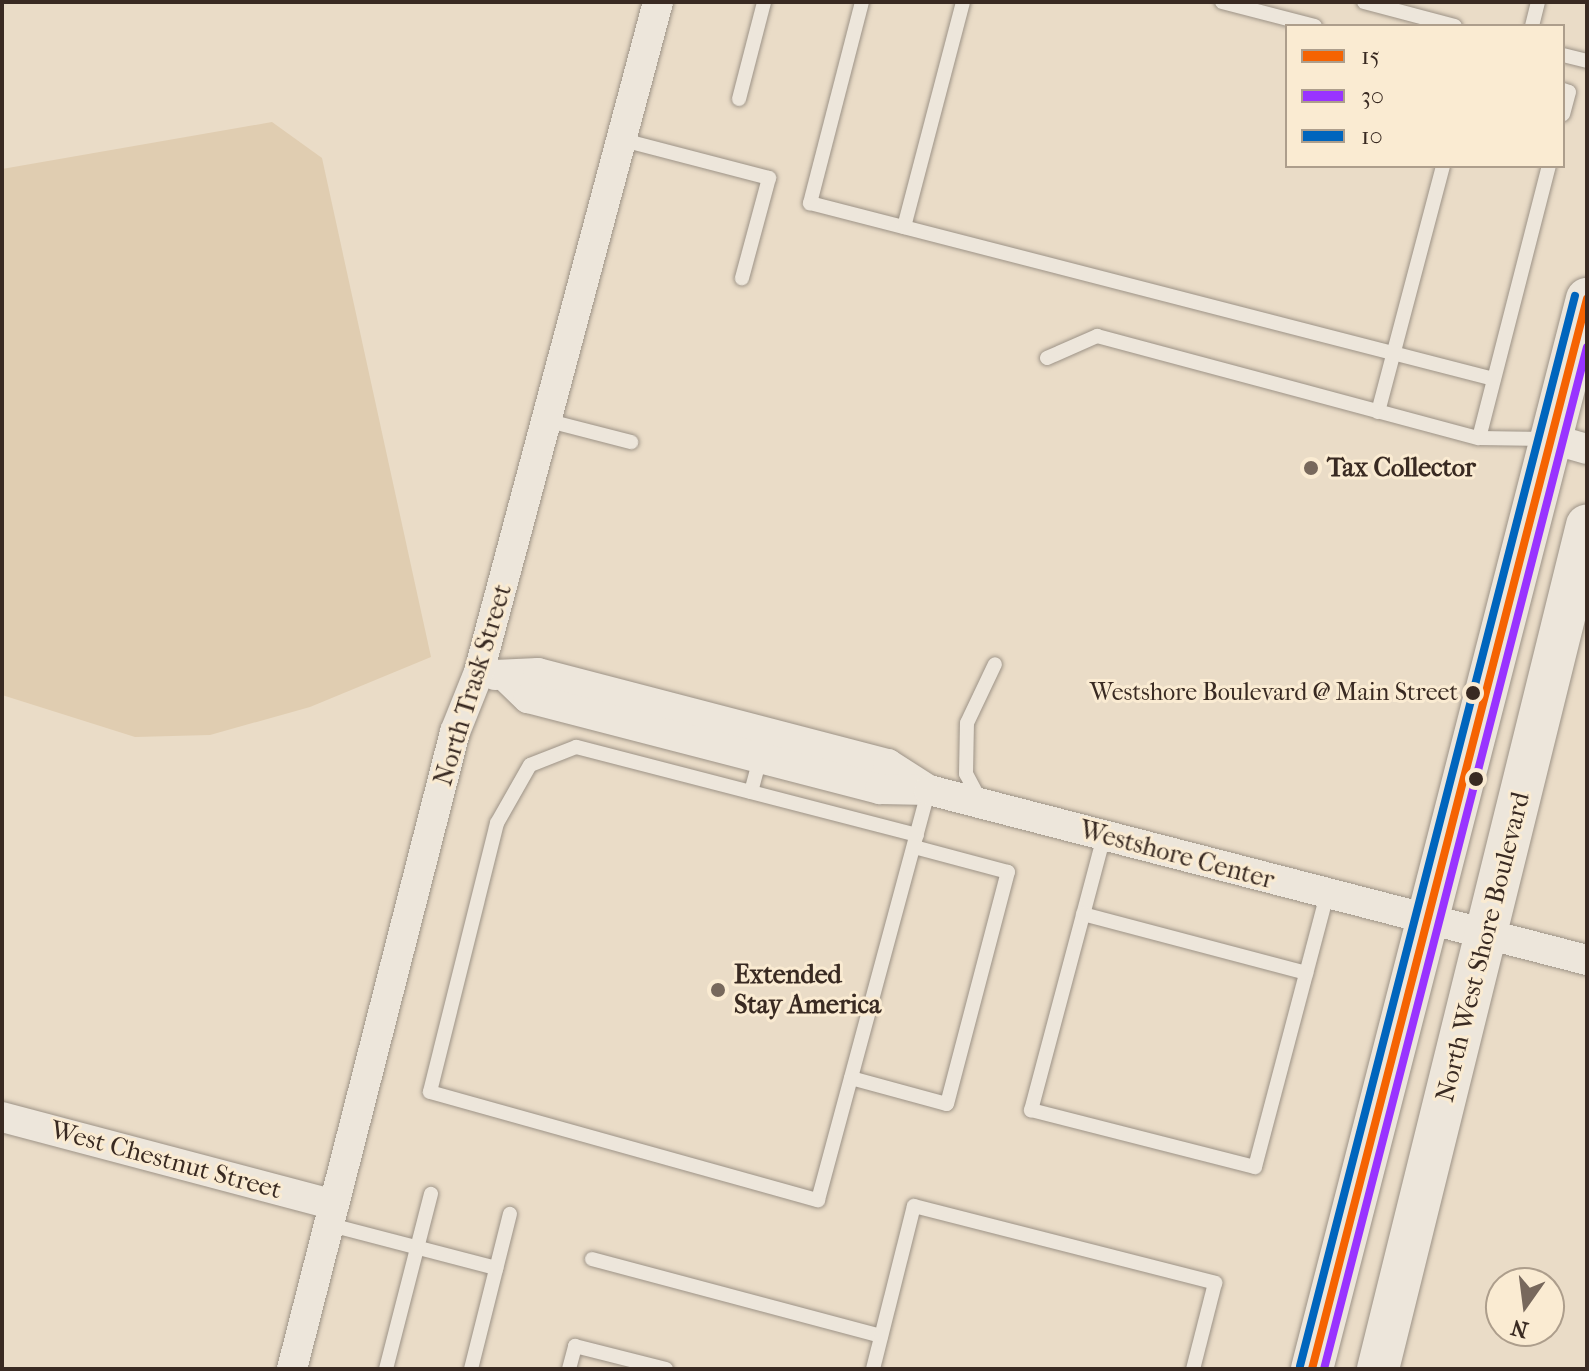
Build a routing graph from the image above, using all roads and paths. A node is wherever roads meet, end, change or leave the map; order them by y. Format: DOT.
graph roads {
  1 [pos="658,2"];
  2 [pos="764,2"];
  3 [pos="862,2"];
  4 [pos="963,2"];
  5 [pos="1222,2"];
  6 [pos="1364,2"];
  7 [pos="1538,2"];
  8 [pos="1307,24"];
  9 [pos="1447,24"];
  10 [pos="1532,24"];
  11 [pos="1565,56"];
  12 [pos="1587,61"];
  13 [pos="739,99"];
  14 [pos="623,140"];
  15 [pos="1442,168"];
  16 [pos="1548,168"];
  17 [pos="904,227"];
  18 [pos="742,278"];
  19 [pos="1587,299"];
  20 [pos="1393,353"];
  21 [pos="1047,358"];
  22 [pos="1494,379"];
  23 [pos="1378,412"];
  24 [pos="549,421"];
  25 [pos="1479,438"];
  26 [pos="631,442"];
  27 [pos="1569,444"];
  28 [pos="1587,525"];
  29 [pos="995,664"];
  30 [pos="493,675"];
  31 [pos="764,746"];
  32 [pos="929,790"];
  33 [pos="751,792"];
  34 [pos="983,804"];
  35 [pos="1104,836"];
  36 [pos="915,841"];
  37 [pos="1327,894"];
  38 [pos="1083,914"];
  39 [pos="1425,920"];
  40 [pos="1486,933"];
  41 [pos="1587,960"];
  42 [pos="1306,973"];
  43 [pos="851,1078"];
  44 [pos="2,1117"];
  45 [pos="431,1194"];
  46 [pos="329,1214"];
  47 [pos="510,1214"];
  48 [pos="417,1247"];
  49 [pos="592,1259"];
  50 [pos="496,1268"];
  51 [pos="881,1336"];
  52 [pos="292,1369"];
  53 [pos="386,1369"];
  54 [pos="471,1369"];
  55 [pos="569,1369"];
  56 [pos="666,1369"];
  57 [pos="873,1369"];
  58 [pos="1193,1369"];
  59 [pos="1312,1369"];
  60 [pos="1378,1369"];
  1 -- 14 [label="street, North Trask Street"];
  2 -- 13 [label="lane"];
  3 -- 17 [label="lane"];
  4 -- 17 [label="lane"];
  5 -- 8 [label="lane"];
  6 -- 9 [label="lane"];
  7 -- 10 [label="lane"];
  11 -- 12 [label="lane"];
  14 -- 18 [label="lane"];
  14 -- 24 [label="street, North Trask Street"];
  15 -- 20 [label="lane"];
  16 -- 22 [label="lane"];
  17 -- 20 [label="lane"];
  19 -- 27 [label="main road"];
  20 -- 22 [label="lane"];
  20 -- 23 [label="lane"];
  21 -- 23 [label="lane"];
  22 -- 25 [label="lane"];
  23 -- 25 [label="lane"];
  24 -- 26 [label="lane"];
  24 -- 30 [label="street, North Trask Street"];
  25 -- 27 [label="lane"];
  27 -- 39 [label="main road"];
  28 -- 40 [label="main road, North West Shore Boulevard"];
  29 -- 34 [label="lane"];
  30 -- 31 [label="street, Westshore Center"];
  30 -- 46 [label="street, North Trask Street"];
  31 -- 32 [label="street, Westshore Center"];
  31 -- 33 [label="lane"];
  32 -- 34 [label="street, Westshore Center"];
  32 -- 36 [label="lane"];
  33 -- 36 [label="lane"];
  33 -- 43 [label="lane"];
  34 -- 35 [label="street, Westshore Center"];
  35 -- 37 [label="street, Westshore Center"];
  35 -- 38 [label="lane"];
  36 -- 43 [label="lane"];
  36 -- 43 [label="lane"];
  37 -- 39 [label="street, Westshore Center"];
  37 -- 42 [label="lane"];
  38 -- 42 [label="lane"];
  38 -- 42 [label="lane"];
  39 -- 40 [label="street, Westshore Center"];
  39 -- 59 [label="main road"];
  40 -- 41 [label="street, Westshore Center"];
  40 -- 60 [label="main road, North West Shore Boulevard"];
  44 -- 46 [label="street, West Chestnut Street"];
  45 -- 48 [label="lane"];
  46 -- 48 [label="lane"];
  46 -- 52 [label="street, North Trask Street"];
  47 -- 50 [label="lane"];
  48 -- 50 [label="lane"];
  48 -- 53 [label="lane"];
  49 -- 51 [label="lane"];
  50 -- 54 [label="lane"];
  51 -- 57 [label="lane"];
  51 -- 58 [label="lane"];
  55 -- 56 [label="lane"];
}
